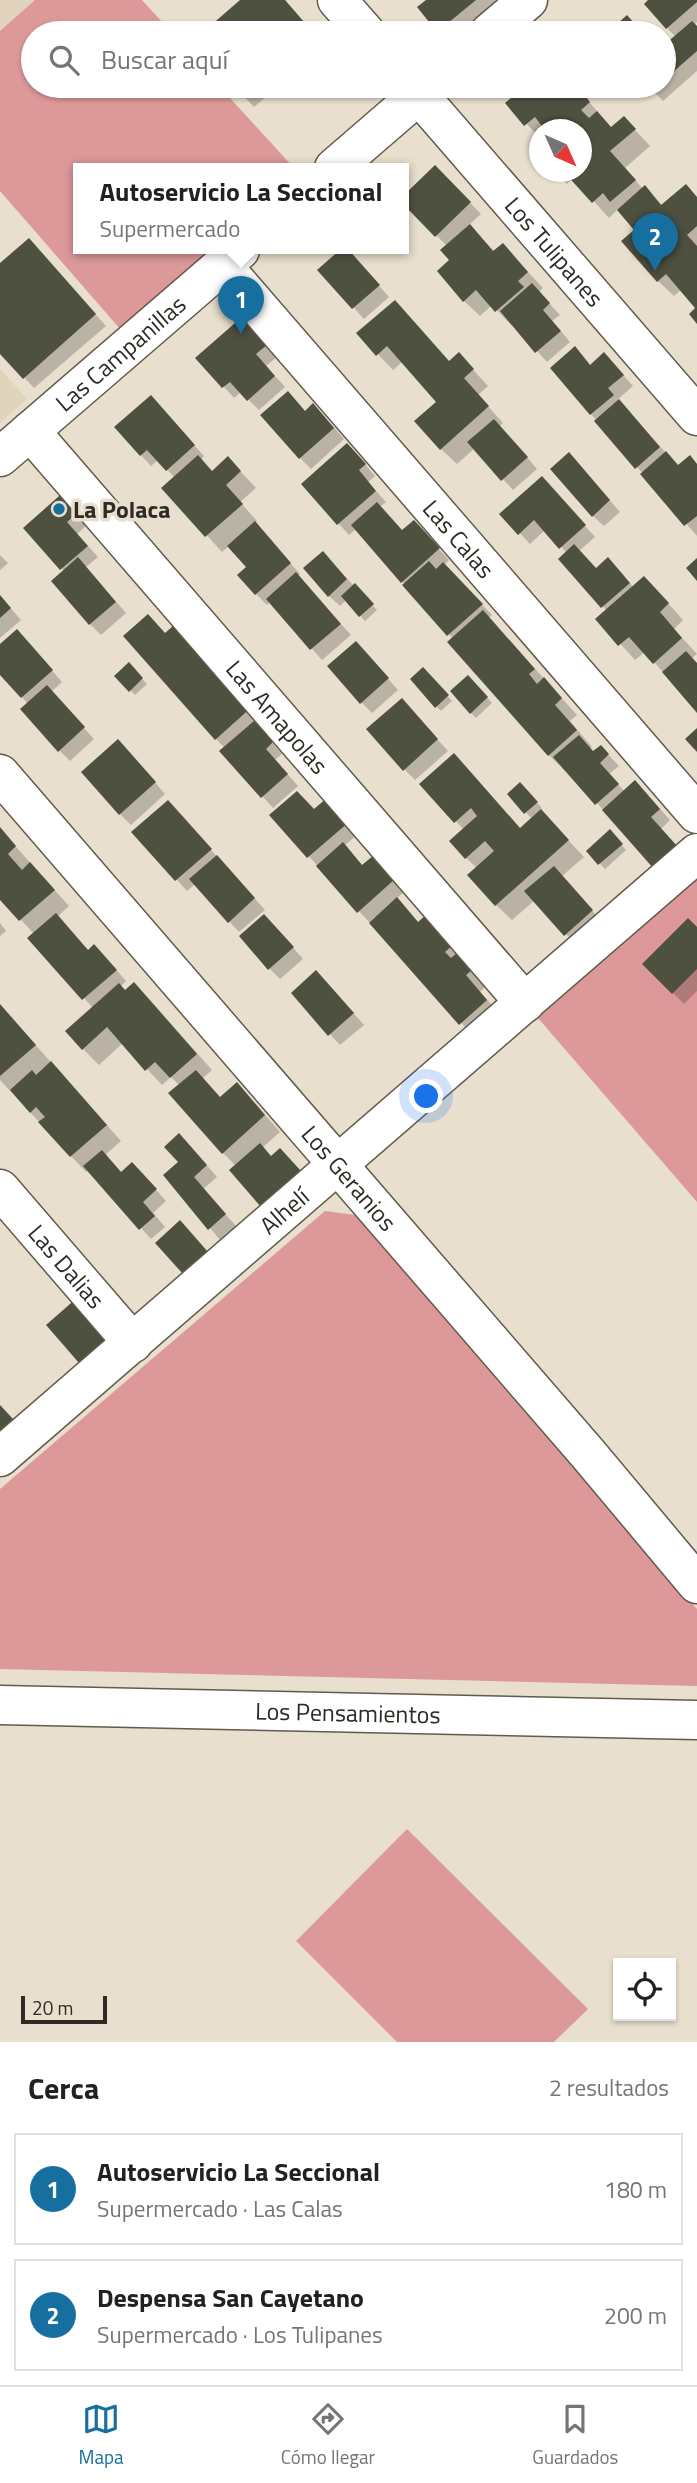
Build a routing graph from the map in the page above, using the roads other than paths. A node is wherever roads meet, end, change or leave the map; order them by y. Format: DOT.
graph roads {
  1 [pos="337,0"];
  2 [pos="528,0"];
  3 [pos="355,21"];
  4 [pos="503,21"];
  5 [pos="410,98"];
  6 [pos="428,98"];
  7 [pos="339,163"];
  8 [pos="232,257"];
  9 [pos="697,416"];
  10 [pos="30,431"];
  11 [pos="0,457"];
  12 [pos="0,774"];
  13 [pos="697,814"];
  14 [pos="697,853"];
  15 [pos="524,1003"];
  16 [pos="338,1165"];
  17 [pos="0,1189"];
  18 [pos="132,1343"];
  19 [pos="0,1457"];
  20 [pos="697,1584"];
  21 [pos="0,1705"];
  22 [pos="697,1720"];
  1 -- 3 [label="street"];
  2 -- 4 [label="street"];
  5 -- 7 [label="street"];
  6 -- 9 [label="street, Los Tulipanes"];
  8 -- 10 [label="street, Las Campanillas"];
  8 -- 13 [label="street, Las Calas"];
  10 -- 11 [label="street, Las Campanillas"];
  10 -- 15 [label="street, Las Amapolas"];
  12 -- 16 [label="street, Los Geranios"];
  14 -- 15 [label="street, Alhelí"];
  15 -- 16 [label="street, Alhelí"];
  16 -- 18 [label="street, Alhelí"];
  16 -- 20 [label="street, Los Geranios"];
  17 -- 18 [label="street, Las Dalias"];
  18 -- 19 [label="street, Alhelí"];
  21 -- 22 [label="street, Los Pensamientos"];
}
